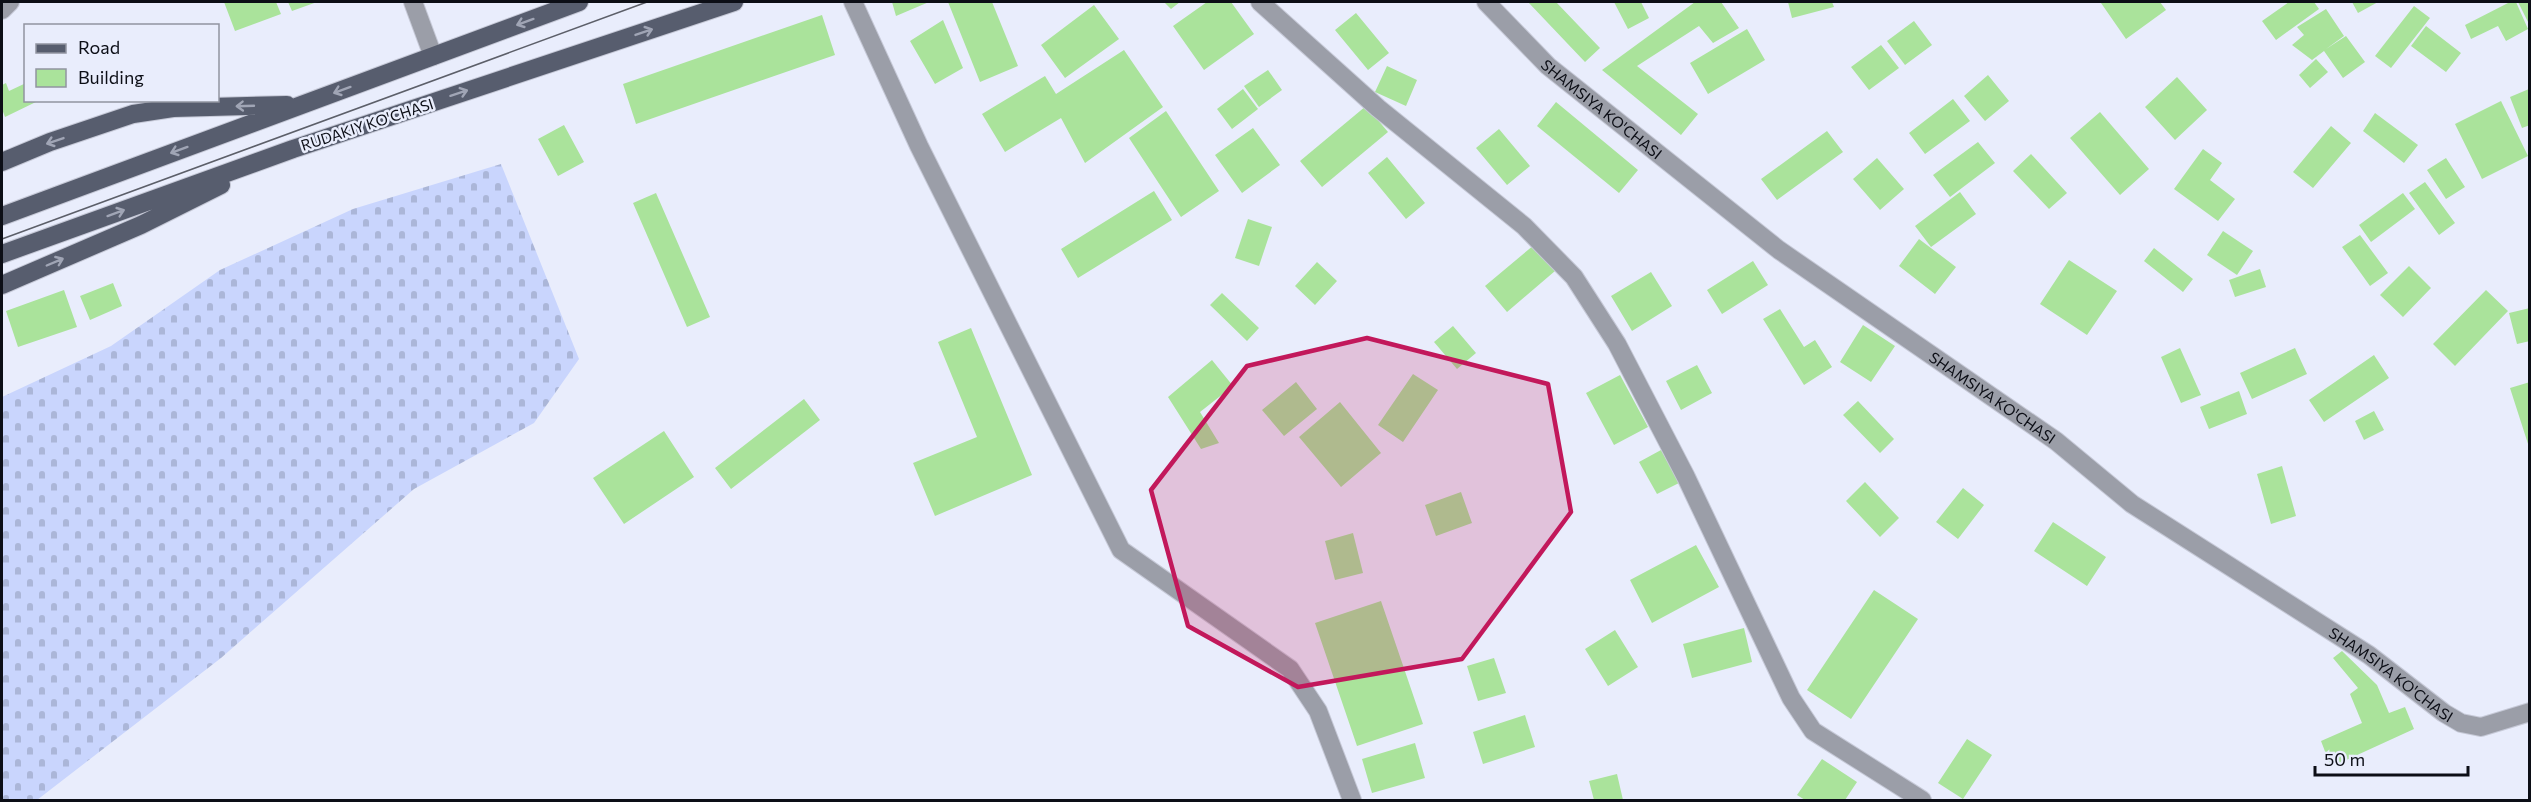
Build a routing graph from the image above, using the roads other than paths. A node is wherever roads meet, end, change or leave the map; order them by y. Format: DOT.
graph roads {
  1 [pos="10,2"];
  2 [pos="412,2"];
  3 [pos="579,2"];
  4 [pos="734,2"];
  5 [pos="853,2"];
  6 [pos="1260,2"];
  7 [pos="1486,2"];
  8 [pos="2,10"];
  9 [pos="433,56"];
  10 [pos="303,104"];
  11 [pos="293,149"];
  12 [pos="2,162"];
  13 [pos="2,216"];
  14 [pos="2,254"];
  15 [pos="2,285"];
  16 [pos="2529,712"];
  17 [pos="1352,801"];
  18 [pos="1922,801"];
  1 -- 8 [label="street"];
  2 -- 9 [label="street"];
  3 -- 9 [label="main road, one-way"];
  11 -- 4 [label="main road, RUDAKIY KO'CHASI, one-way"];
  5 -- 17 [label="street"];
  6 -- 18 [label="street"];
  7 -- 16 [label="street, SHAMSIYA KO'CHASI"];
  9 -- 10 [label="main road, one-way"];
  10 -- 12 [label="main road, one-way"];
  10 -- 13 [label="main road, one-way"];
  14 -- 11 [label="main road, RUDAKIY KO'CHASI, one-way"];
  15 -- 11 [label="main road, one-way"];
}
